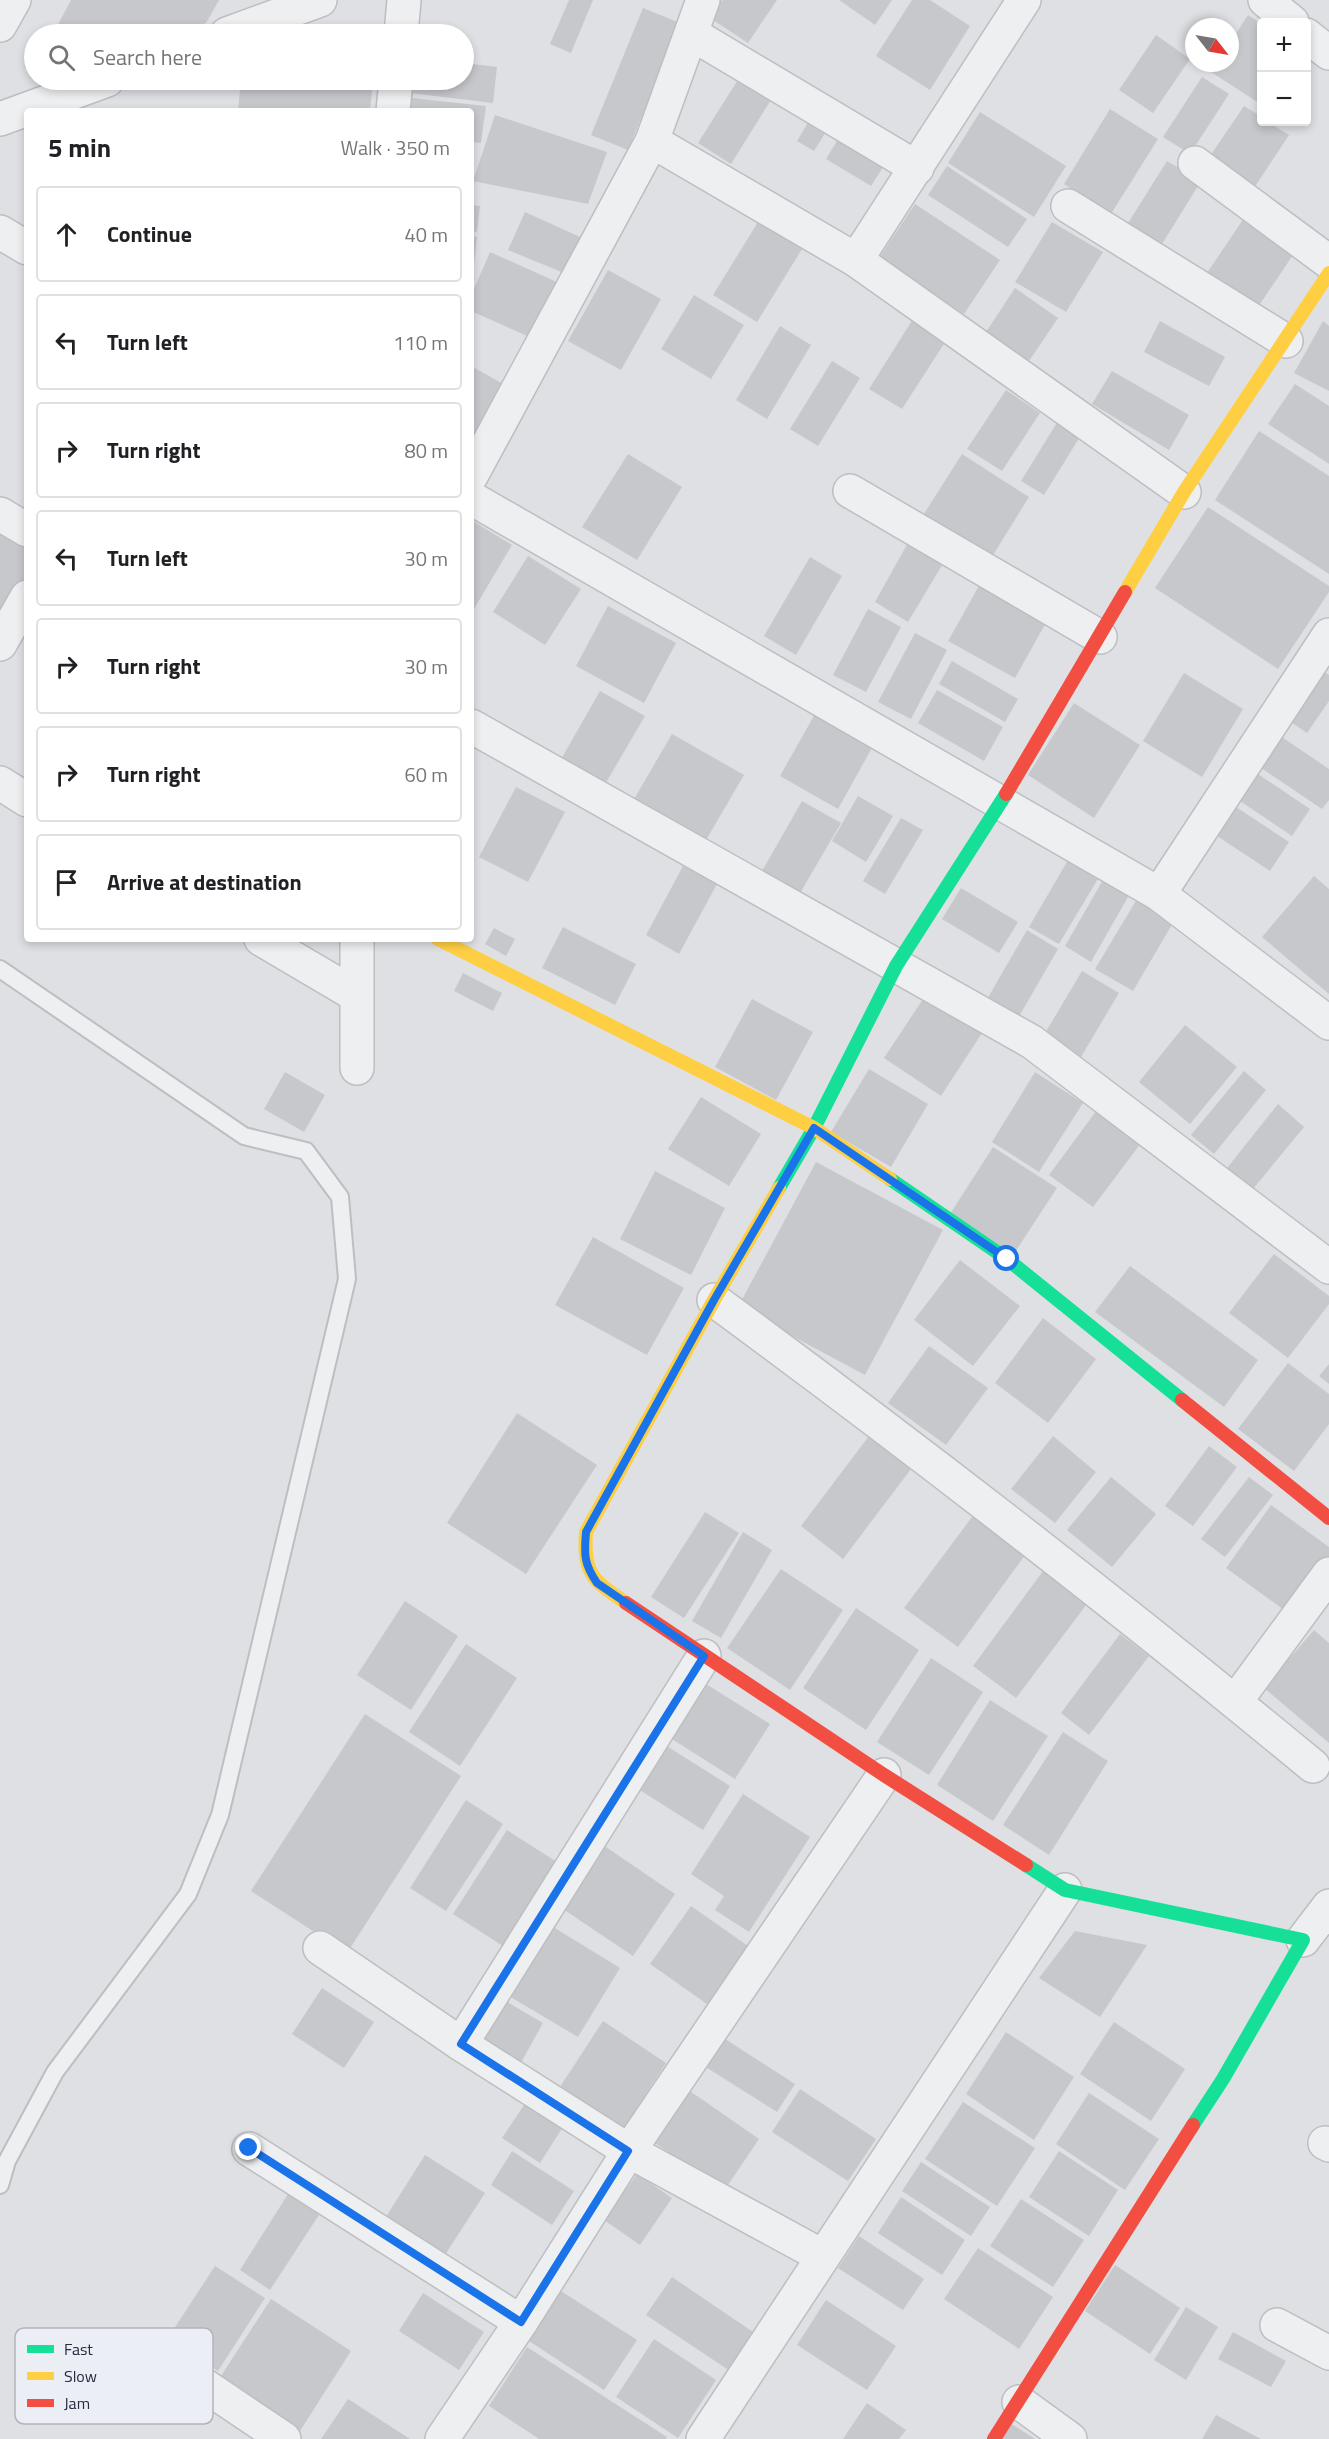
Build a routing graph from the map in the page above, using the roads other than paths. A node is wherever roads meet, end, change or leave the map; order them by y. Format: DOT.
graph roads {
  1 [pos="14,0"];
  2 [pos="320,0"];
  3 [pos="404,0"];
  4 [pos="703,0"];
  5 [pos="1024,0"];
  6 [pos="1265,0"];
  7 [pos="1287,18"];
  8 [pos="254,24"];
  9 [pos="401,24"];
  10 [pos="0,25"];
  11 [pos="692,34"];
  12 [pos="1311,38"];
  13 [pos="1329,53"];
  14 [pos="80,90"];
  15 [pos="395,90"];
  16 [pos="30,108"];
  17 [pos="393,108"];
  18 [pos="24,110"];
  19 [pos="0,119"];
  20 [pos="652,141"];
  21 [pos="1195,163"];
  22 [pos="917,168"];
  23 [pos="1068,206"];
  24 [pos="0,232"];
  25 [pos="24,246"];
  26 [pos="856,260"];
  27 [pos="1329,262"];
  28 [pos="1324,293"];
  29 [pos="1286,341"];
  30 [pos="474,470"];
  31 [pos="850,491"];
  32 [pos="1184,492"];
  33 [pos="474,500"];
  34 [pos="0,514"];
  35 [pos="24,528"];
  36 [pos="24,602"];
  37 [pos="1329,634"];
  38 [pos="1100,637"];
  39 [pos="0,644"];
  40 [pos="474,728"];
  41 [pos="0,783"];
  42 [pos="24,798"];
  43 [pos="1000,804"];
  44 [pos="1160,894"];
  45 [pos="266,942"];
  46 [pos="357,942"];
  47 [pos="444,942"];
  48 [pos="896,966"];
  49 [pos="0,969"];
  50 [pos="356,995"];
  51 [pos="1329,1023"];
  52 [pos="357,1068"];
  53 [pos="814,1128"];
  54 [pos="1329,1268"];
  55 [pos="714,1300"];
  56 [pos="1329,1518"];
  57 [pos="1329,1574"];
  58 [pos="704,1656"];
  59 [pos="1236,1702"];
  60 [pos="1313,1766"];
  61 [pos="884,1775"];
  62 [pos="1065,1890"];
  63 [pos="1329,1906"];
  64 [pos="1303,1940"];
  65 [pos="320,1948"];
  66 [pos="461,2044"];
  67 [pos="249,2148"];
  68 [pos="628,2151"];
  69 [pos="0,2185"];
  70 [pos="822,2256"];
  71 [pos="521,2322"];
  72 [pos="1277,2325"];
  73 [pos="1329,2353"];
  74 [pos="213,2391"];
  75 [pos="1018,2402"];
  76 [pos="284,2439"];
  77 [pos="442,2439"];
  78 [pos="703,2439"];
  79 [pos="994,2439"];
  80 [pos="1070,2439"];
  1 -- 10 [label="street"];
  2 -- 8 [label="street"];
  3 -- 9 [label="street"];
  4 -- 11 [label="street"];
  5 -- 22 [label="street"];
  6 -- 7 [label="street"];
  11 -- 20 [label="street"];
  11 -- 22 [label="street"];
  12 -- 13 [label="street"];
  14 -- 16 [label="street"];
  15 -- 17 [label="street"];
  18 -- 19 [label="street"];
  20 -- 26 [label="street"];
  20 -- 30 [label="street"];
  21 -- 27 [label="street"];
  22 -- 26 [label="street"];
  23 -- 29 [label="street"];
  24 -- 25 [label="street"];
  26 -- 32 [label="street"];
  28 -- 29 [label="street"];
  29 -- 32 [label="street"];
  31 -- 38 [label="street"];
  32 -- 38 [label="street"];
  33 -- 43 [label="street"];
  34 -- 35 [label="street"];
  36 -- 39 [label="street"];
  37 -- 44 [label="street"];
  38 -- 43 [label="street"];
  40 -- 48 [label="street"];
  41 -- 42 [label="street"];
  43 -- 44 [label="street"];
  43 -- 48 [label="street"];
  44 -- 51 [label="street"];
  45 -- 50 [label="street"];
  46 -- 50 [label="street"];
  47 -- 53 [label="street"];
  48 -- 53 [label="street"];
  48 -- 54 [label="street"];
  49 -- 69 [label="lane"];
  50 -- 52 [label="street"];
  53 -- 55 [label="street"];
  53 -- 56 [label="street"];
  55 -- 58 [label="street"];
  55 -- 59 [label="street"];
  57 -- 59 [label="street"];
  58 -- 61 [label="street"];
  58 -- 66 [label="street"];
  59 -- 60 [label="street"];
  61 -- 62 [label="street"];
  61 -- 68 [label="street"];
  62 -- 64 [label="street"];
  62 -- 70 [label="street"];
  63 -- 64 [label="street"];
  64 -- 75 [label="street"];
  65 -- 66 [label="street"];
  66 -- 68 [label="street"];
  67 -- 71 [label="street"];
  68 -- 70 [label="street"];
  68 -- 71 [label="street"];
  70 -- 78 [label="street"];
  71 -- 77 [label="street"];
  72 -- 73 [label="street"];
  74 -- 76 [label="street"];
  75 -- 79 [label="street"];
  75 -- 80 [label="street"];
}
